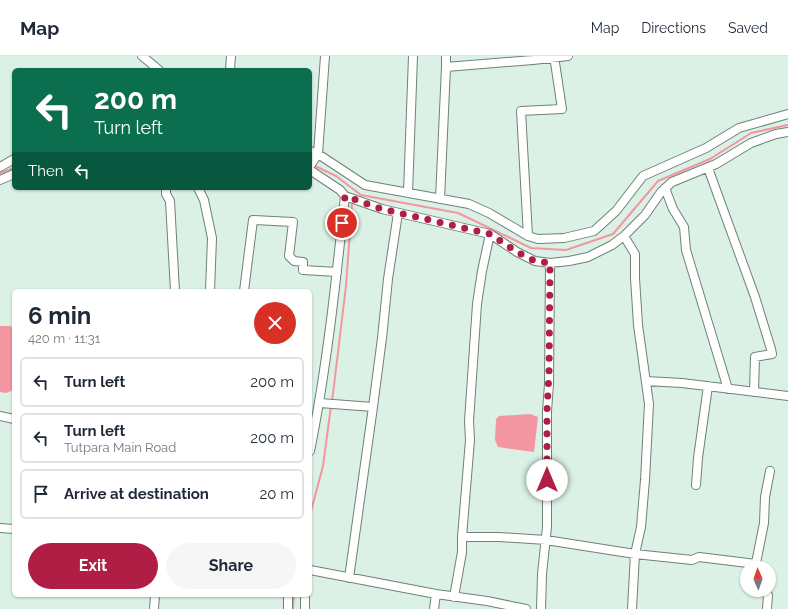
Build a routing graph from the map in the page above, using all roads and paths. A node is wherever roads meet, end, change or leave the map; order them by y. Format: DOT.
graph roads {
  1 [pos="142,56"];
  2 [pos="231,56"];
  3 [pos="325,56"];
  4 [pos="413,56"];
  5 [pos="446,56"];
  6 [pos="568,56"];
  7 [pos="554,57"];
  8 [pos="446,67"];
  9 [pos="157,68"];
  10 [pos="230,68"];
  11 [pos="788,114"];
  12 [pos="788,132"];
  13 [pos="313,158"];
  14 [pos="12,160"];
  15 [pos="0,167"];
  16 [pos="708,168"];
  17 [pos="312,171"];
  18 [pos="12,175"];
  19 [pos="0,180"];
  20 [pos="665,188"];
  21 [pos="166,190"];
  22 [pos="199,190"];
  23 [pos="408,194"];
  24 [pos="345,196"];
  25 [pos="440,199"];
  26 [pos="398,213"];
  27 [pos="490,234"];
  28 [pos="528,236"];
  29 [pos="624,236"];
  30 [pos="550,263"];
  31 [pos="338,272"];
  32 [pos="175,289"];
  33 [pos="210,289"];
  34 [pos="244,289"];
  35 [pos="646,381"];
  36 [pos="708,386"];
  37 [pos="728,389"];
  38 [pos="754,392"];
  39 [pos="788,396"];
  40 [pos="328,404"];
  41 [pos="373,407"];
  42 [pos="0,416"];
  43 [pos="12,419"];
  44 [pos="312,445"];
  45 [pos="770,471"];
  46 [pos="696,485"];
  47 [pos="0,528"];
  48 [pos="12,529"];
  49 [pos="462,538"];
  50 [pos="546,540"];
  51 [pos="635,554"];
  52 [pos="756,561"];
  53 [pos="740,564"];
  54 [pos="312,570"];
  55 [pos="349,578"];
  56 [pos="436,594"];
  57 [pos="155,597"];
  58 [pos="288,597"];
  59 [pos="305,597"];
  60 [pos="454,597"];
  61 [pos="768,597"];
  62 [pos="487,605"];
  63 [pos="154,609"];
  64 [pos="288,609"];
  65 [pos="305,609"];
  66 [pos="434,609"];
  67 [pos="526,609"];
  68 [pos="541,609"];
  69 [pos="632,609"];
  70 [pos="767,609"];
  1 -- 9 [label="street"];
  2 -- 10 [label="street"];
  3 -- 13 [label="street"];
  4 -- 23 [label="street"];
  5 -- 8 [label="street"];
  6 -- 7 [label="street"];
  7 -- 8 [label="street"];
  7 -- 28 [label="street"];
  8 -- 25 [label="street"];
  11 -- 28 [label="street"];
  12 -- 16 [label="street"];
  13 -- 23 [label="street"];
  14 -- 15 [label="street"];
  16 -- 20 [label="street"];
  16 -- 38 [label="street"];
  17 -- 24 [label="street"];
  18 -- 19 [label="street"];
  20 -- 29 [label="street"];
  20 -- 37 [label="street"];
  21 -- 32 [label="street"];
  22 -- 33 [label="street"];
  23 -- 25 [label="street"];
  24 -- 26 [label="street"];
  24 -- 31 [label="street"];
  25 -- 28 [label="street"];
  26 -- 27 [label="street"];
  26 -- 41 [label="street"];
  27 -- 30 [label="street"];
  27 -- 49 [label="street"];
  29 -- 30 [label="street"];
  29 -- 35 [label="street"];
  30 -- 50 [label="street"];
  31 -- 34 [label="street"];
  31 -- 40 [label="street"];
  35 -- 36 [label="street"];
  35 -- 51 [label="street"];
  36 -- 37 [label="street"];
  36 -- 46 [label="street"];
  37 -- 38 [label="street"];
  38 -- 39 [label="street"];
  40 -- 41 [label="street"];
  40 -- 44 [label="street"];
  41 -- 55 [label="street"];
  42 -- 43 [label="street"];
  45 -- 52 [label="street"];
  47 -- 48 [label="street"];
  49 -- 50 [label="street"];
  49 -- 60 [label="street"];
  50 -- 51 [label="street"];
  50 -- 68 [label="street"];
  51 -- 53 [label="street"];
  51 -- 69 [label="street"];
  54 -- 55 [label="street"];
  55 -- 56 [label="street"];
  56 -- 60 [label="street"];
  56 -- 66 [label="street"];
  57 -- 63 [label="street"];
  58 -- 64 [label="street"];
  59 -- 65 [label="street"];
  60 -- 62 [label="street"];
  61 -- 70 [label="street"];
  62 -- 67 [label="street"];
}
